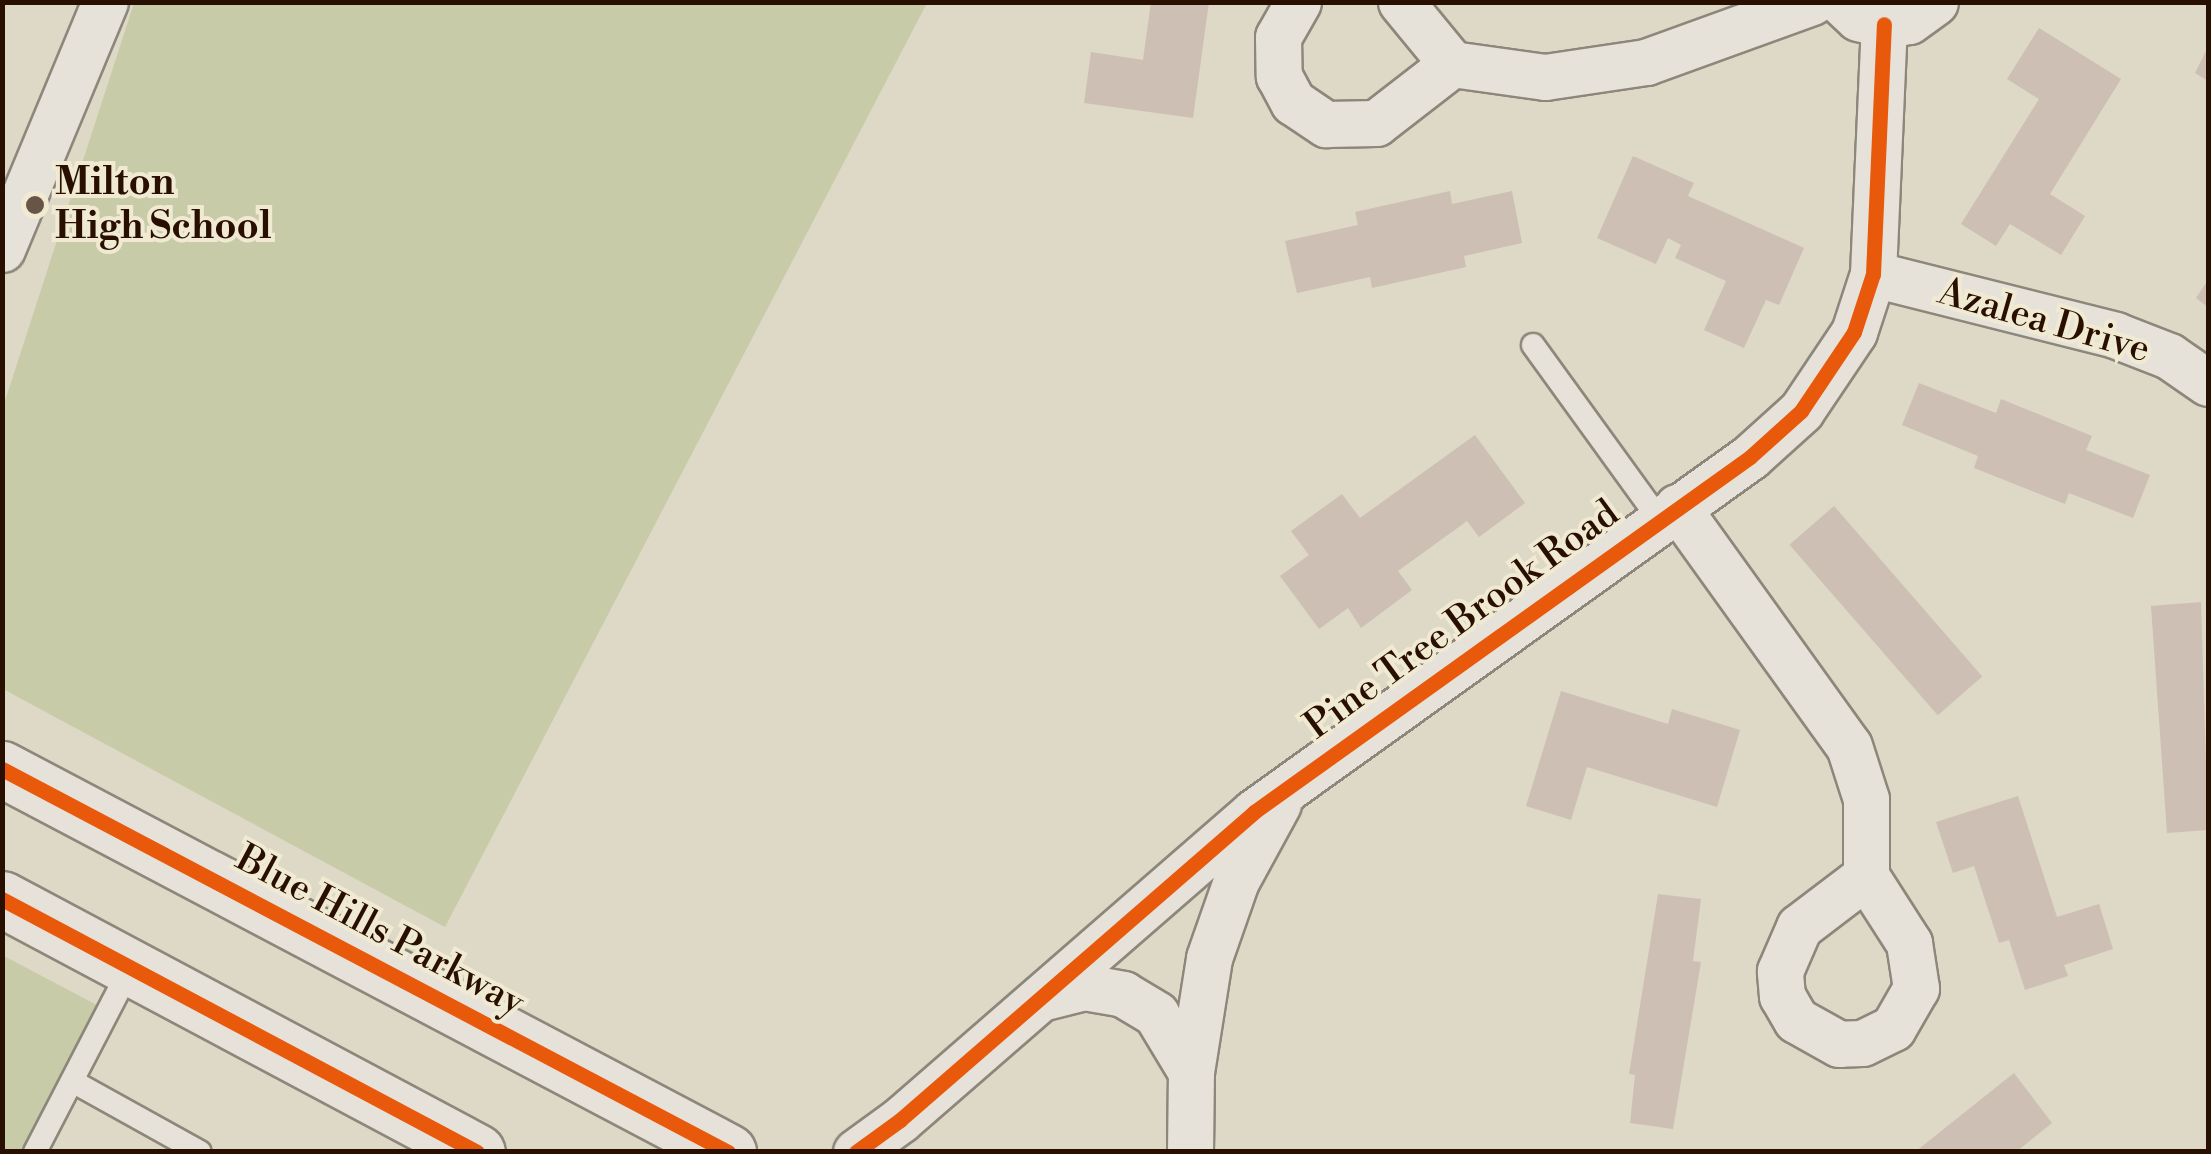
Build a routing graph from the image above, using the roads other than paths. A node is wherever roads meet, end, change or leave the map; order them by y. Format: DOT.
graph roads {
  1 [pos="105,2"];
  2 [pos="1298,2"];
  3 [pos="1401,2"];
  4 [pos="1812,2"];
  5 [pos="1841,2"];
  6 [pos="1934,2"];
  7 [pos="1884,24"];
  8 [pos="1452,64"];
  9 [pos="2,249"];
  10 [pos="1873,274"];
  11 [pos="1533,345"];
  12 [pos="2208,383"];
  13 [pos="1668,513"];
  14 [pos="2,769"];
  15 [pos="1293,782"];
  16 [pos="1866,876"];
  17 [pos="2,899"];
  18 [pos="132,968"];
  19 [pos="1040,998"];
  20 [pos="1191,1072"];
  21 [pos="72,1081"];
  22 [pos="159,1142"];
  23 [pos="35,1152"];
  24 [pos="200,1152"];
  25 [pos="476,1152"];
  26 [pos="728,1152"];
  27 [pos="856,1152"];
  28 [pos="1190,1152"];
  1 -- 9 [label="street"];
  2 -- 8 [label="street"];
  3 -- 8 [label="street"];
  4 -- 8 [label="street"];
  5 -- 7 [label="street"];
  6 -- 7 [label="street"];
  7 -- 10 [label="street, Pine Tree Brook Road"];
  10 -- 12 [label="street, Azalea Drive"];
  10 -- 13 [label="street, Pine Tree Brook Road"];
  11 -- 13 [label="lane"];
  13 -- 15 [label="street, Pine Tree Brook Road"];
  13 -- 16 [label="street"];
  14 -- 26 [label="main road, Blue Hills Parkway"];
  15 -- 19 [label="street, Pine Tree Brook Road"];
  15 -- 20 [label="street, Pine Tree Brook Road"];
  17 -- 18 [label="main road"];
  18 -- 21 [label="lane"];
  18 -- 25 [label="main road"];
  19 -- 20 [label="street"];
  19 -- 27 [label="street, Pine Tree Brook Road"];
  20 -- 28 [label="street, Pine Tree Brook Road"];
  21 -- 22 [label="lane"];
  21 -- 23 [label="lane"];
  22 -- 24 [label="lane"];
}
